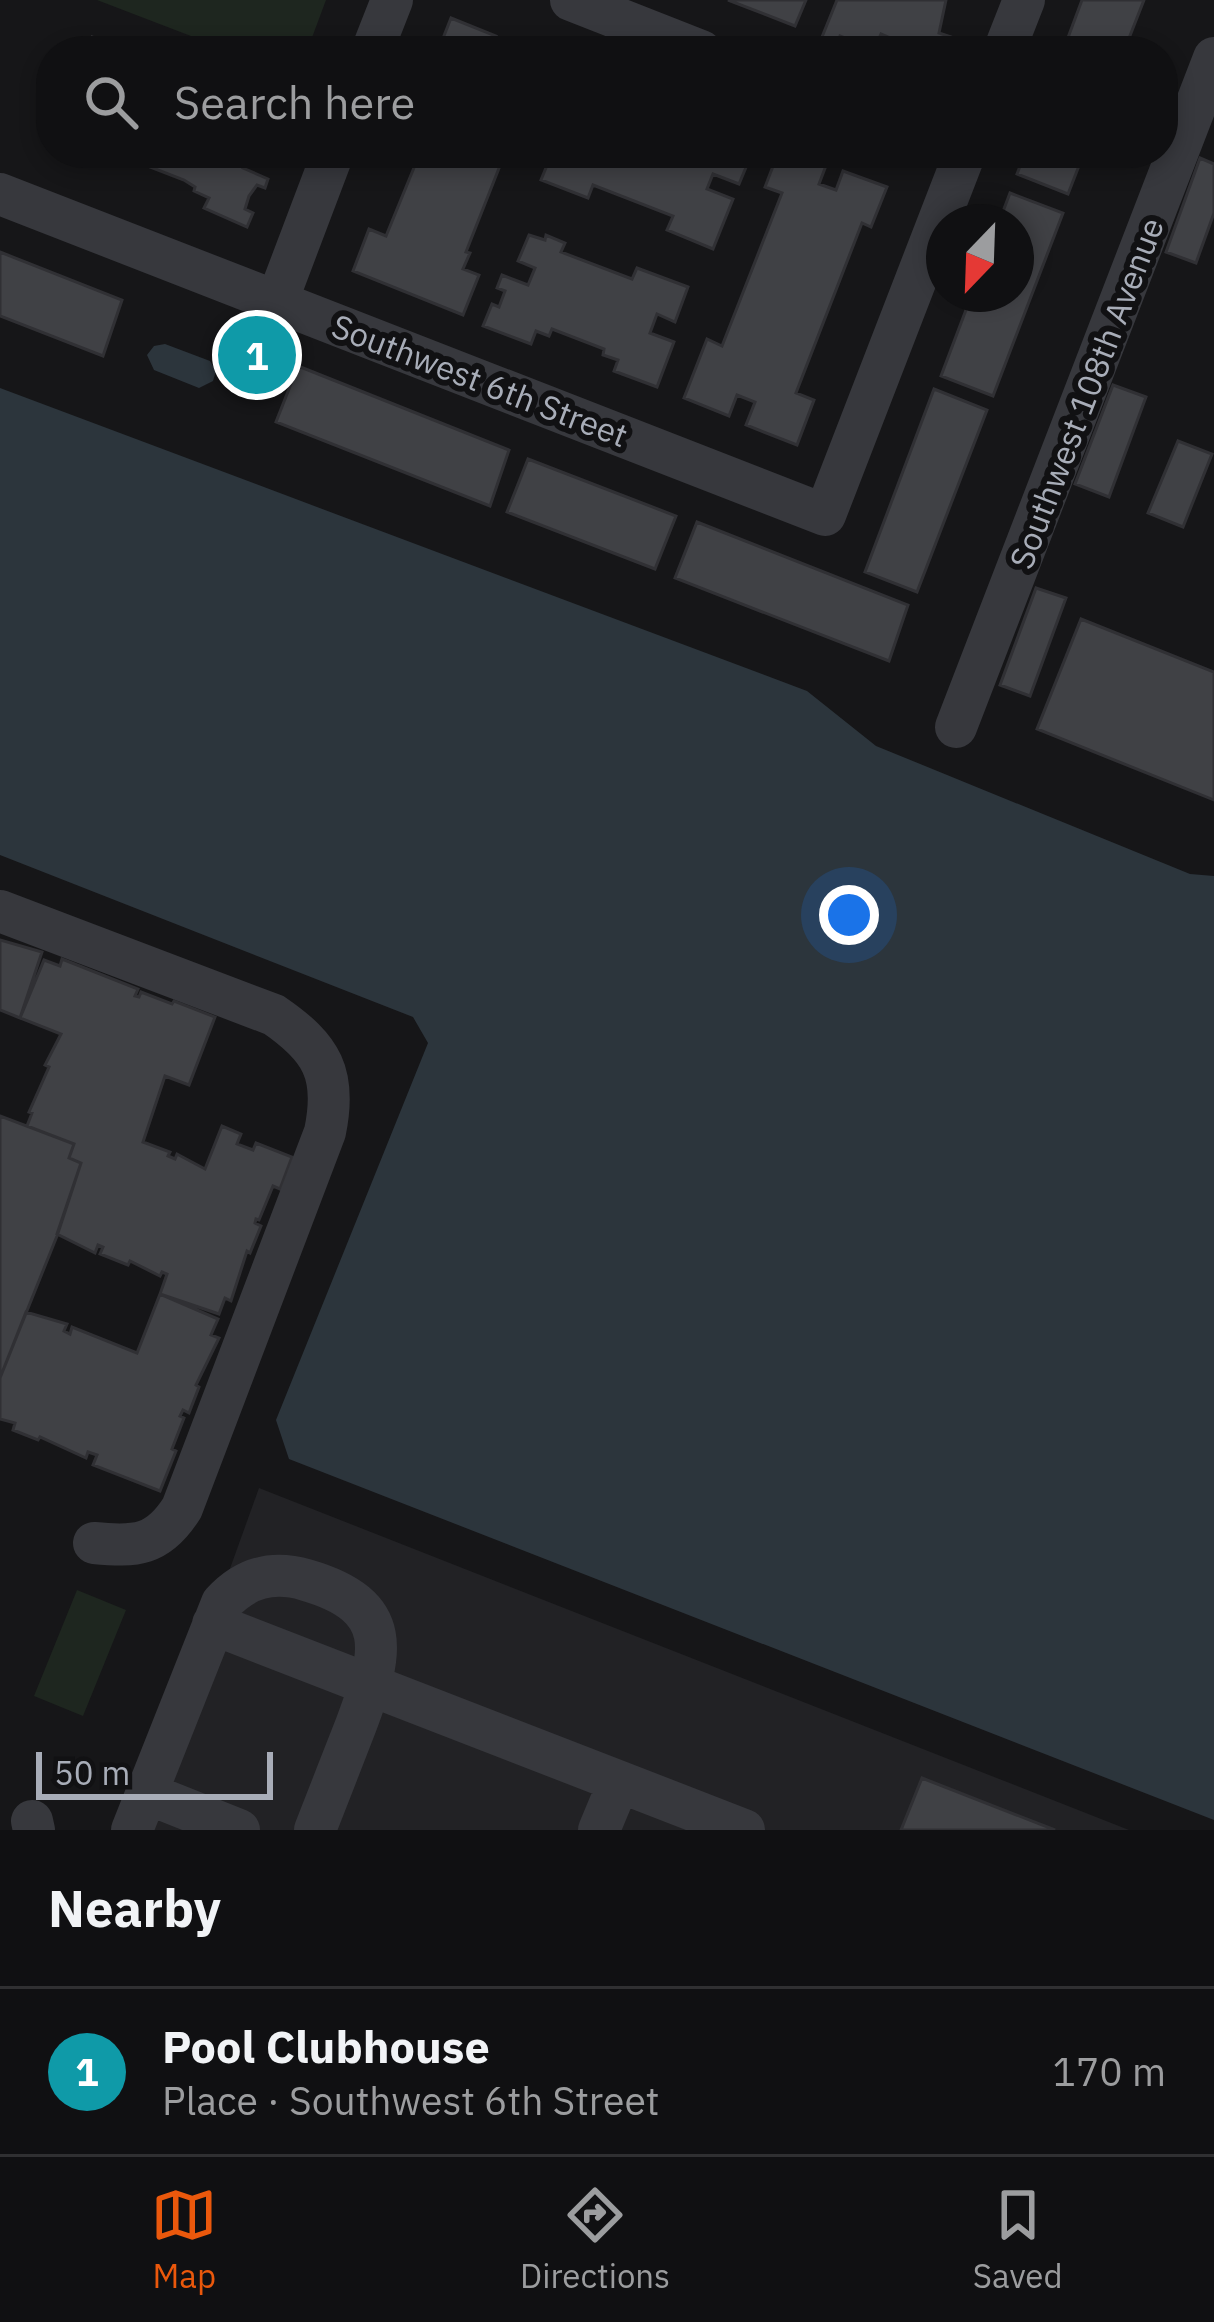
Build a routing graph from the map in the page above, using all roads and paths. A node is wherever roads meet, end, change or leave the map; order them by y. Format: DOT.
graph roads {
  1 [pos="392,0"];
  2 [pos="571,0"];
  3 [pos="1024,0"];
  4 [pos="378,36"];
  5 [pos="663,36"];
  6 [pos="1010,36"];
  7 [pos="1214,58"];
  8 [pos="1178,151"];
  9 [pos="327,168"];
  10 [pos="958,168"];
  11 [pos="1172,168"];
  12 [pos="0,194"];
  13 [pos="277,301"];
  14 [pos="956,728"];
  15 [pos="0,911"];
  16 [pos="94,1543"];
  17 [pos="213,1624"];
  18 [pos="371,1685"];
  19 [pos="619,1782"];
  20 [pos="139,1812"];
  21 [pos="239,1830"];
  22 [pos="315,1830"];
  23 [pos="599,1830"];
  24 [pos="744,1830"];
  1 -- 4 [label="street"];
  2 -- 5 [label="street"];
  3 -- 6 [label="street"];
  7 -- 8 [label="street, Southwest 108th Avenue"];
  9 -- 13 [label="street"];
  10 -- 13 [label="street, Southwest 6th Street"];
  11 -- 14 [label="street, Southwest 108th Avenue"];
  12 -- 13 [label="street, Southwest 6th Street"];
  15 -- 16 [label="street"];
  17 -- 18 [label="street"];
  17 -- 18 [label="street"];
  17 -- 20 [label="street"];
  18 -- 19 [label="street"];
  18 -- 22 [label="street"];
  19 -- 23 [label="street"];
  19 -- 24 [label="street"];
  20 -- 21 [label="street"];
}
